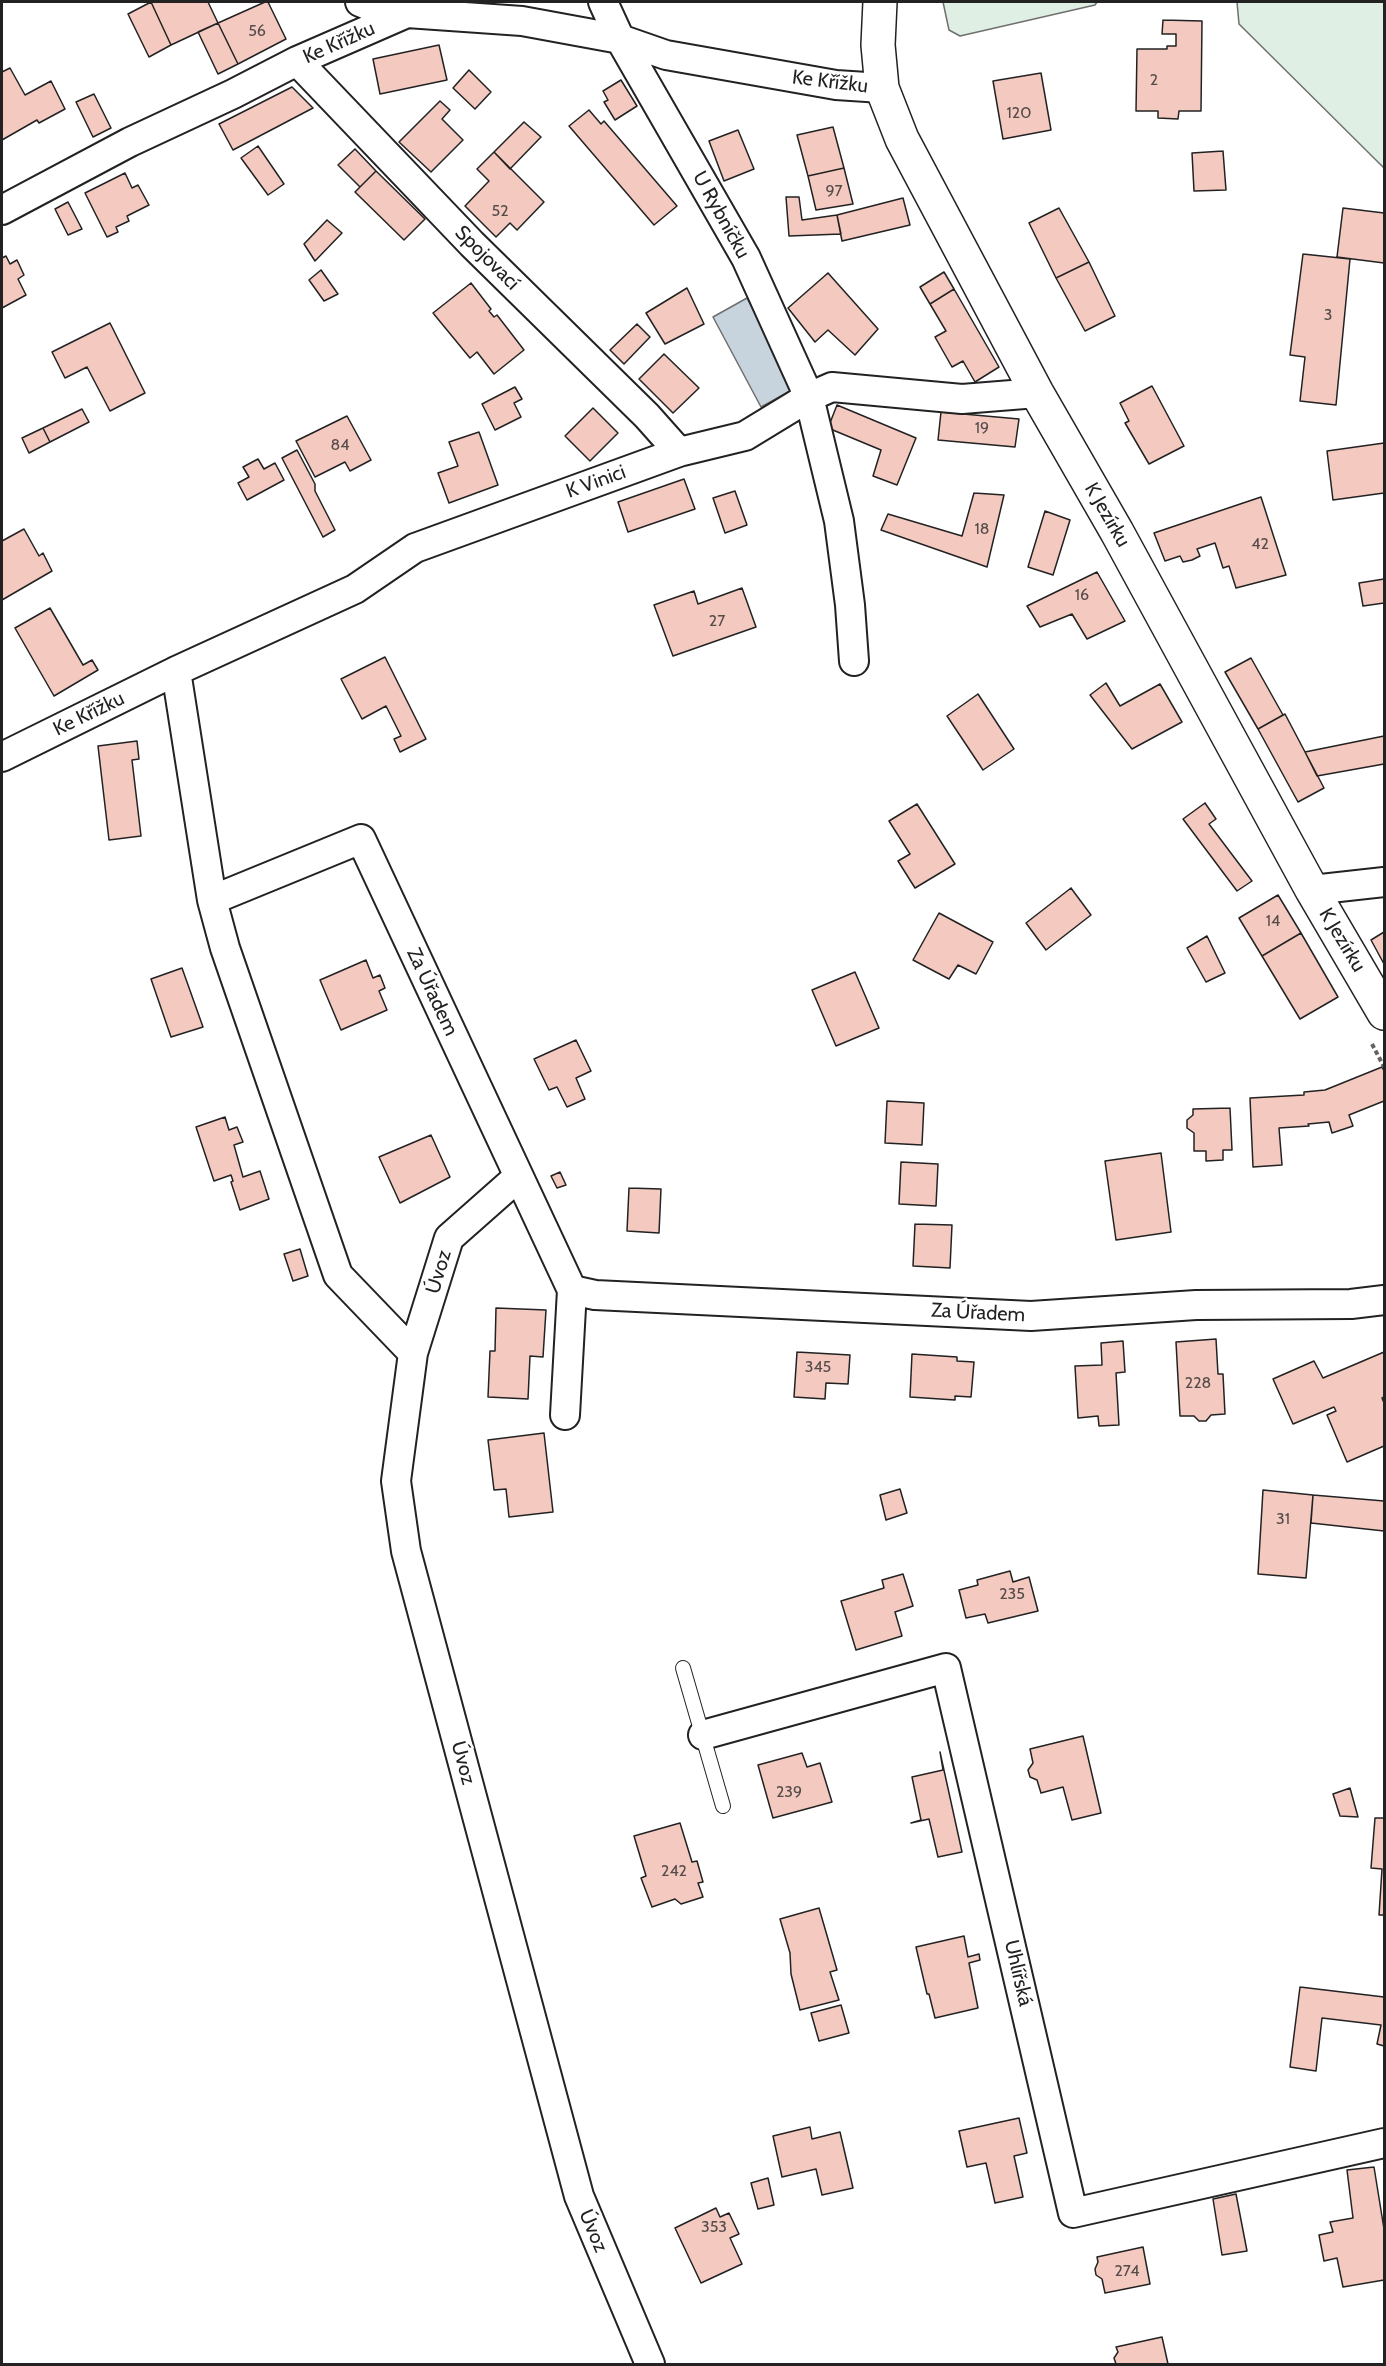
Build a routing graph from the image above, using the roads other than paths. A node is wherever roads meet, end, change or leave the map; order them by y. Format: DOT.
graph roads {
  1 [pos="360,2"];
  2 [pos="603,2"];
  3 [pos="880,2"];
  4 [pos="397,17"];
  5 [pos="620,39"];
  6 [pos="297,61"];
  7 [pos="882,88"];
  8 [pos="2,210"];
  9 [pos="1037,393"];
  10 [pos="809,397"];
  11 [pos="679,452"];
  12 [pos="854,661"];
  13 [pos="176,671"];
  14 [pos="2,757"];
  15 [pos="1384,882"];
  16 [pos="1312,890"];
  17 [pos="212,900"];
  18 [pos="1384,1013"];
  19 [pos="518,1177"];
  20 [pos="572,1290"];
  21 [pos="1384,1300"];
  22 [pos="413,1353"];
  23 [pos="565,1415"];
  24 [pos="683,1668"];
  25 [pos="703,1735"];
  26 [pos="723,1806"];
  27 [pos="1384,2143"];
  28 [pos="650,2364"];
  1 -- 4 [label="street"];
  2 -- 5 [label="street, U Rybníčku"];
  3 -- 7 [label="street, K Jezírku"];
  4 -- 5 [label="street, Ke Křížku"];
  4 -- 6 [label="street, Ke Křížku"];
  5 -- 7 [label="street, Ke Křížku"];
  5 -- 10 [label="street, U Rybníčku"];
  6 -- 8 [label="street, Ke Křížku"];
  6 -- 11 [label="street, Spojovací"];
  7 -- 9 [label="street, K Jezírku"];
  9 -- 10 [label="street, K Vinici"];
  9 -- 16 [label="street, K Jezírku"];
  10 -- 11 [label="street, K Vinici"];
  10 -- 12 [label="street, U Rybníčku"];
  11 -- 13 [label="street, K Vinici"];
  13 -- 14 [label="street, Ke Křížku"];
  13 -- 17 [label="street"];
  15 -- 16 [label="street"];
  16 -- 18 [label="street, K Jezírku"];
  17 -- 19 [label="street, Za Úřadem"];
  17 -- 22 [label="street"];
  19 -- 20 [label="street, Za Úřadem"];
  19 -- 22 [label="street, Úvoz"];
  20 -- 21 [label="street, Za Úřadem"];
  20 -- 23 [label="street, Za Úřadem"];
  22 -- 28 [label="street, Úvoz"];
  24 -- 25 [label="lane"];
  25 -- 26 [label="lane"];
  25 -- 27 [label="street, Uhlířská"];
}
